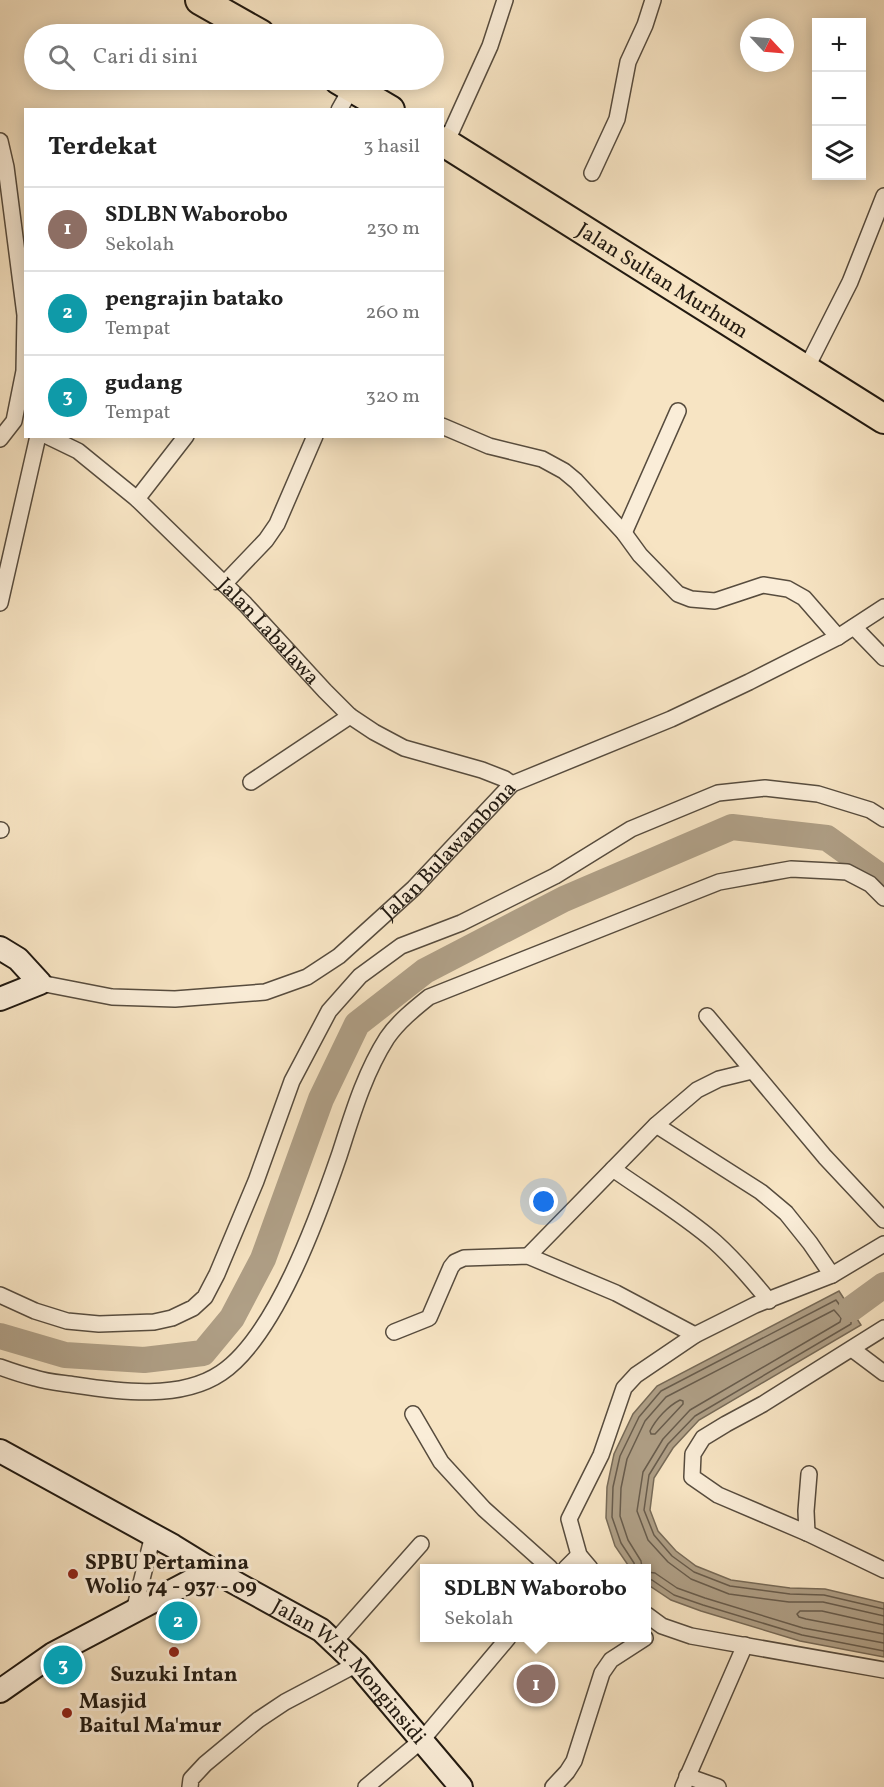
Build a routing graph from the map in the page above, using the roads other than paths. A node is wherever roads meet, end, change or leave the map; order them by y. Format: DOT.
graph roads {
  1 [pos="200,0"];
  2 [pos="505,0"];
  3 [pos="653,0"];
  4 [pos="242,24"];
  5 [pos="343,92"];
  6 [pos="385,108"];
  7 [pos="0,141"];
  8 [pos="444,142"];
  9 [pos="592,173"];
  10 [pos="884,196"];
  11 [pos="24,307"];
  12 [pos="806,369"];
  13 [pos="24,371"];
  14 [pos="678,411"];
  15 [pos="884,419"];
  16 [pos="20,424"];
  17 [pos="444,427"];
  18 [pos="38,438"];
  19 [pos="51,438"];
  20 [pos="184,438"];
  21 [pos="314,438"];
  22 [pos="0,439"];
  23 [pos="137,499"];
  24 [pos="624,533"];
  25 [pos="224,584"];
  26 [pos="0,603"];
  27 [pos="884,607"];
  28 [pos="854,627"];
  29 [pos="838,637"];
  30 [pos="884,657"];
  31 [pos="350,716"];
  32 [pos="251,782"];
  33 [pos="512,784"];
  34 [pos="884,819"];
  35 [pos="884,898"];
  36 [pos="0,948"];
  37 [pos="40,983"];
  38 [pos="0,999"];
  39 [pos="707,1016"];
  40 [pos="752,1071"];
  41 [pos="656,1125"];
  42 [pos="613,1169"];
  43 [pos="884,1220"];
  44 [pos="884,1244"];
  45 [pos="528,1256"];
  46 [pos="832,1275"];
  47 [pos="0,1295"];
  48 [pos="769,1301"];
  49 [pos="884,1328"];
  50 [pos="394,1332"];
  51 [pos="695,1335"];
  52 [pos="852,1349"];
  53 [pos="0,1367"];
  54 [pos="884,1372"];
  55 [pos="412,1414"];
  56 [pos="0,1451"];
  57 [pos="809,1474"];
  58 [pos="807,1533"];
  59 [pos="153,1535"];
  60 [pos="421,1544"];
  61 [pos="579,1555"];
  62 [pos="544,1564"];
  63 [pos="571,1564"];
  64 [pos="586,1564"];
  65 [pos="212,1570"];
  66 [pos="884,1570"];
  67 [pos="134,1611"];
  68 [pos="651,1619"];
  69 [pos="662,1626"];
  70 [pos="651,1634"];
  71 [pos="335,1641"];
  72 [pos="505,1642"];
  73 [pos="638,1642"];
  74 [pos="745,1645"];
  75 [pos="357,1664"];
  76 [pos="884,1670"];
  77 [pos="0,1691"];
  78 [pos="422,1740"];
  79 [pos="685,1781"];
  80 [pos="190,1787"];
  81 [pos="366,1787"];
  82 [pos="461,1787"];
  83 [pos="552,1787"];
  84 [pos="718,1787"];
  1 -- 4 [label="highway"];
  2 -- 8 [label="street"];
  3 -- 9 [label="street"];
  5 -- 6 [label="highway"];
  7 -- 11 [label="street"];
  8 -- 12 [label="highway, Jalan Sultan Murhum"];
  10 -- 12 [label="street"];
  12 -- 15 [label="highway, Jalan Sultan Murhum"];
  13 -- 16 [label="street"];
  14 -- 24 [label="street"];
  16 -- 22 [label="street"];
  17 -- 24 [label="street"];
  18 -- 26 [label="street"];
  19 -- 23 [label="street, Jalan Labalawa"];
  20 -- 23 [label="street"];
  21 -- 25 [label="street"];
  23 -- 25 [label="street, Jalan Labalawa"];
  24 -- 29 [label="street"];
  25 -- 31 [label="street, Jalan Labalawa"];
  27 -- 28 [label="street, Jalan Bulawambona"];
  28 -- 29 [label="street, Jalan Bulawambona"];
  28 -- 30 [label="street"];
  29 -- 33 [label="street, Jalan Bulawambona"];
  31 -- 32 [label="street"];
  31 -- 33 [label="street, Jalan Labalawa"];
  33 -- 37 [label="street, Jalan Bulawambona"];
  34 -- 47 [label="street"];
  35 -- 53 [label="street"];
  36 -- 37 [label="main road"];
  37 -- 38 [label="main road"];
  39 -- 40 [label="street"];
  40 -- 41 [label="street"];
  40 -- 43 [label="street"];
  41 -- 42 [label="street"];
  41 -- 46 [label="street"];
  42 -- 45 [label="street"];
  42 -- 48 [label="street"];
  44 -- 46 [label="street"];
  45 -- 50 [label="street"];
  45 -- 51 [label="street"];
  46 -- 48 [label="street"];
  48 -- 51 [label="street"];
  49 -- 52 [label="street"];
  51 -- 61 [label="street"];
  52 -- 54 [label="street"];
  52 -- 58 [label="street"];
  55 -- 62 [label="street"];
  56 -- 59 [label="main road, Jalan W.R. Monginsidi"];
  57 -- 58 [label="street"];
  58 -- 66 [label="street"];
  59 -- 65 [label="main road, Jalan W.R. Monginsidi"];
  59 -- 67 [label="street"];
  60 -- 71 [label="street"];
  61 -- 63 [label="street"];
  61 -- 64 [label="street"];
  65 -- 67 [label="main road"];
  65 -- 71 [label="main road, Jalan W.R. Monginsidi"];
  67 -- 77 [label="main road"];
  68 -- 69 [label="street"];
  69 -- 70 [label="street"];
  69 -- 74 [label="street"];
  71 -- 75 [label="main road, Jalan W.R. Monginsidi"];
  72 -- 78 [label="street"];
  73 -- 83 [label="street"];
  74 -- 76 [label="street"];
  74 -- 79 [label="street"];
  75 -- 78 [label="main road, Jalan W.R. Monginsidi"];
  75 -- 80 [label="street"];
  78 -- 81 [label="street"];
  78 -- 82 [label="main road, Jalan W.R. Monginsidi"];
  79 -- 84 [label="street"];
}
